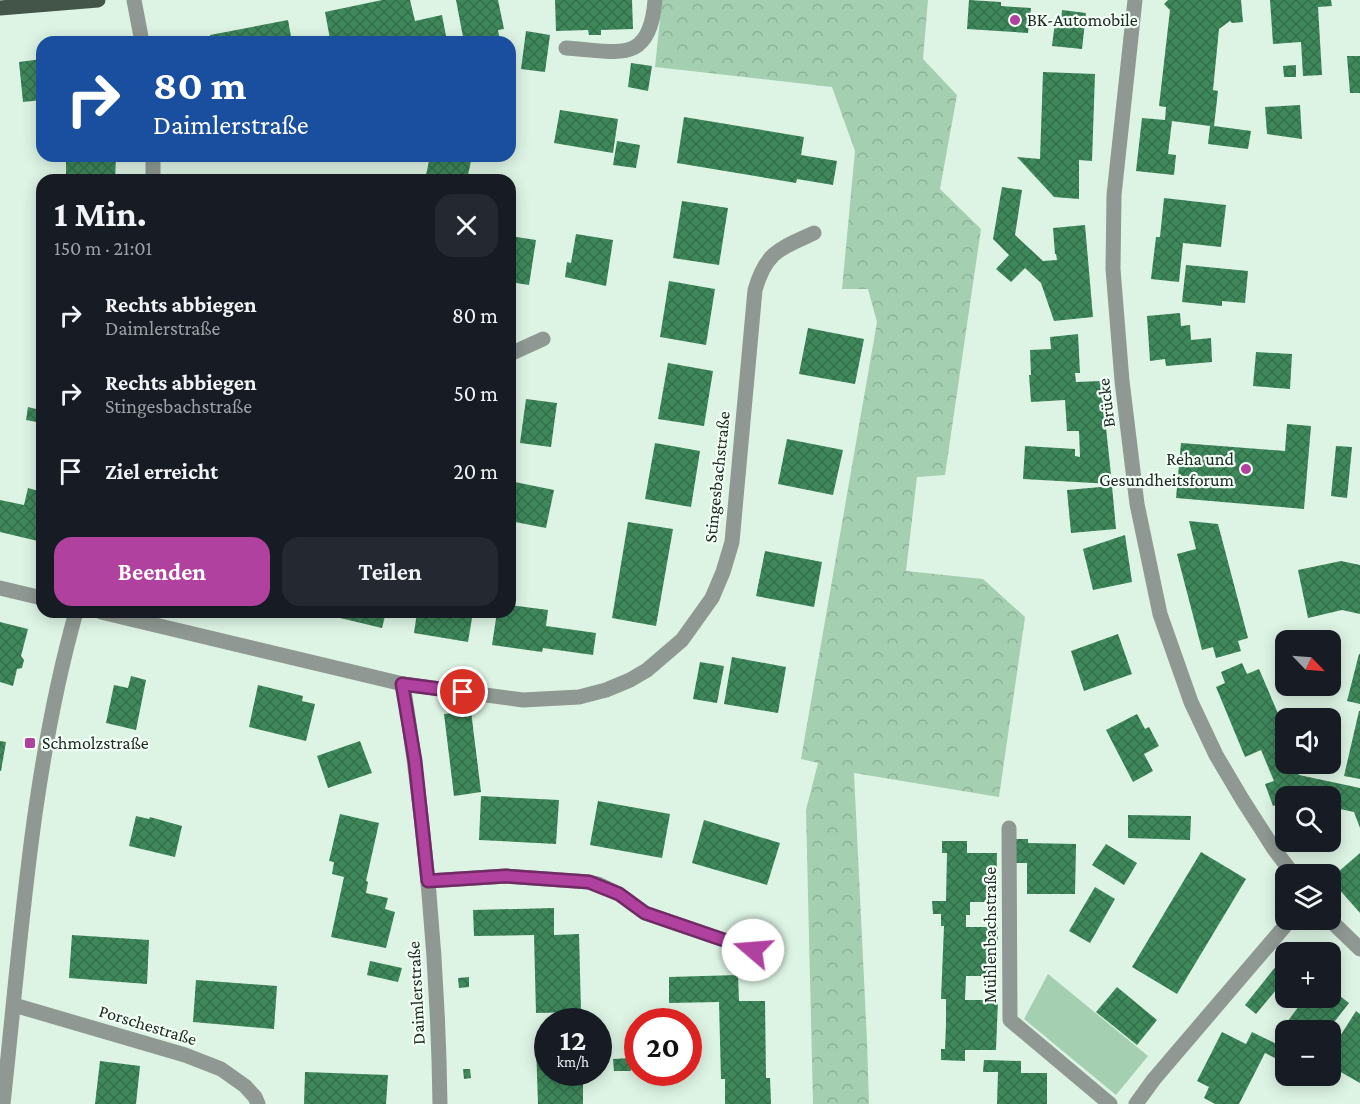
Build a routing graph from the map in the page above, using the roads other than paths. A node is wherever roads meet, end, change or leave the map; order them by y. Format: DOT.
graph roads {
  1 [pos="98,0"];
  2 [pos="134,0"];
  3 [pos="655,0"];
  4 [pos="1135,0"];
  5 [pos="34,3"];
  6 [pos="0,8"];
  7 [pos="141,36"];
  8 [pos="566,48"];
  9 [pos="814,233"];
  10 [pos="543,339"];
  11 [pos="516,351"];
  12 [pos="0,588"];
  13 [pos="36,597"];
  14 [pos="74,618"];
  15 [pos="126,618"];
  16 [pos="402,684"];
  17 [pos="1009,828"];
  18 [pos="1286,864"];
  19 [pos="428,881"];
  20 [pos="1282,930"];
  21 [pos="1340,930"];
  22 [pos="1360,949"];
  23 [pos="753,950"];
  24 [pos="14,1005"];
  25 [pos="3,1104"];
  26 [pos="258,1104"];
  27 [pos="440,1104"];
  28 [pos="1110,1104"];
  29 [pos="1136,1104"];
  1 -- 5 [label="main road"];
  2 -- 7 [label="street"];
  3 -- 8 [label="street"];
  4 -- 18 [label="street, Brücke"];
  5 -- 6 [label="main road"];
  9 -- 16 [label="street, Stingesbachstraße"];
  10 -- 11 [label="street"];
  12 -- 13 [label="street"];
  14 -- 24 [label="street"];
  15 -- 16 [label="street, Stingesbachstraße"];
  16 -- 19 [label="street, Daimlerstraße"];
  17 -- 28 [label="street, Mühlenbachstraße"];
  19 -- 23 [label="street"];
  19 -- 27 [label="street, Daimlerstraße"];
  20 -- 29 [label="street"];
  21 -- 22 [label="street"];
  24 -- 25 [label="street"];
  24 -- 26 [label="street, Porschestraße"];
}
